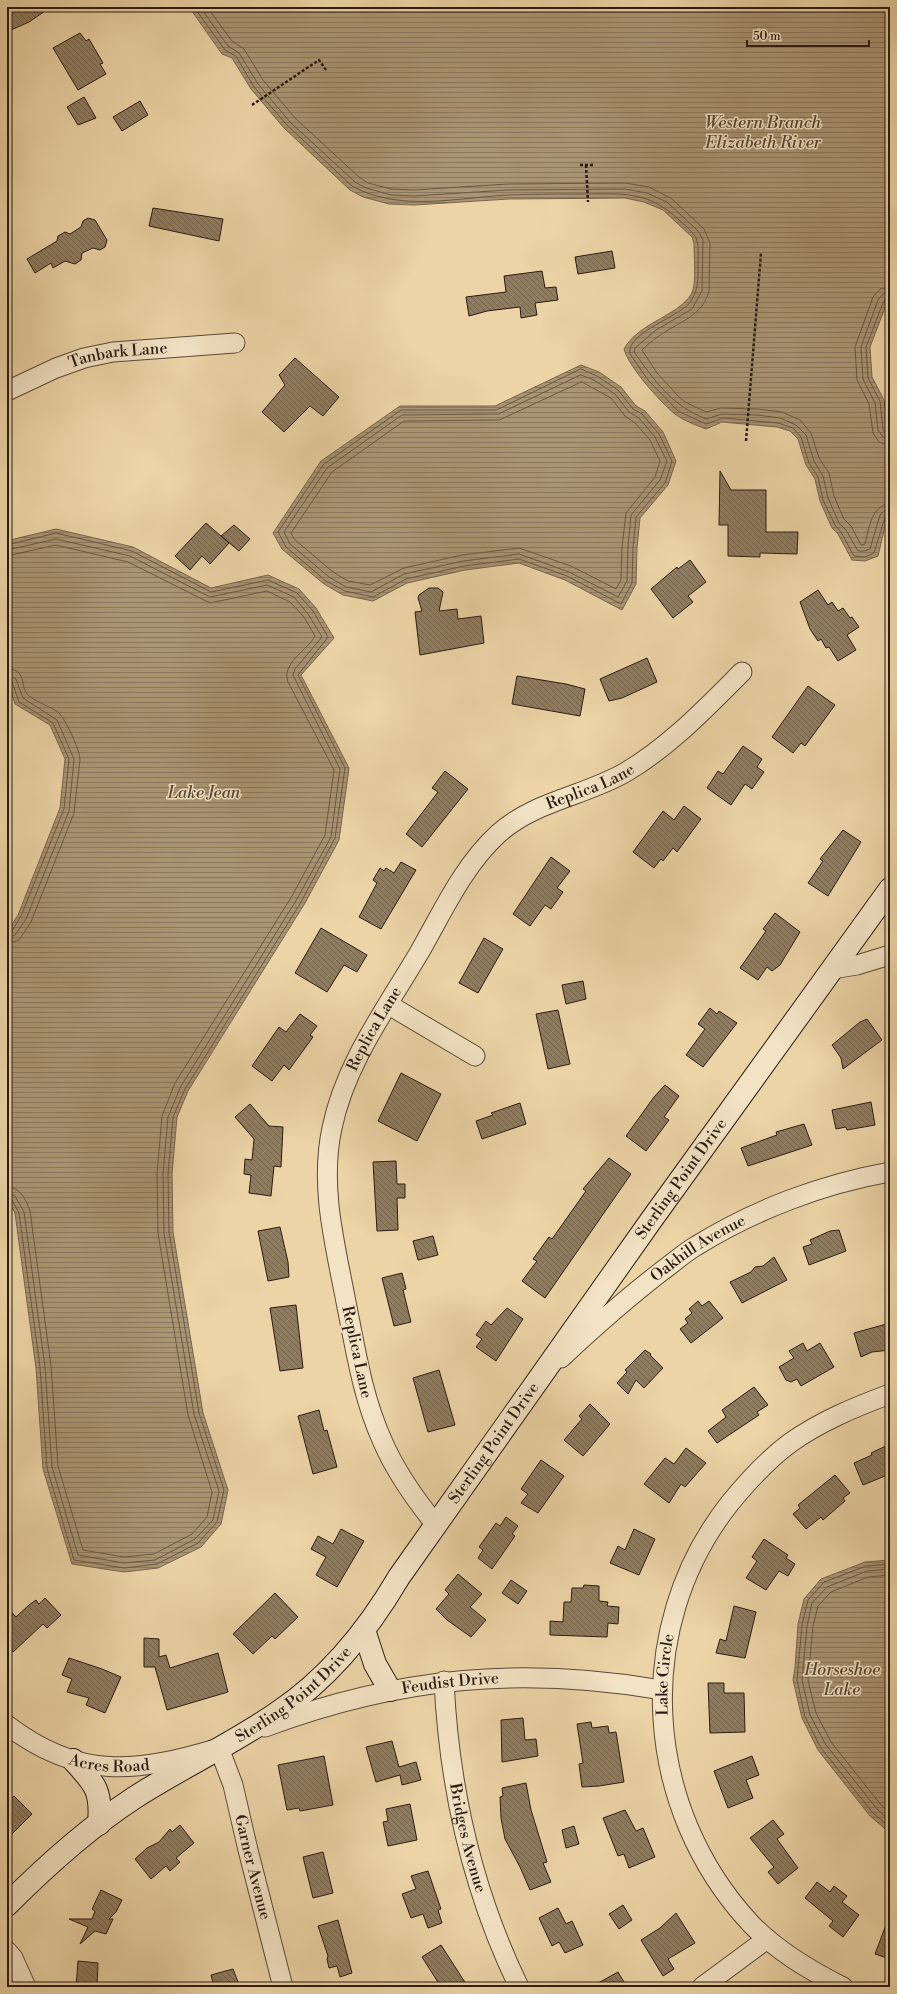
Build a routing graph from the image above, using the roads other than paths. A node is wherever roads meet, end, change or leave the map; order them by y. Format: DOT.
graph roads {
  1 [pos="235,343"];
  2 [pos="7,391"];
  3 [pos="742,672"];
  4 [pos="890,889"];
  5 [pos="890,955"];
  6 [pos="832,969"];
  7 [pos="389,1005"];
  8 [pos="475,1056"];
  9 [pos="890,1172"];
  10 [pos="538,1380"];
  11 [pos="890,1394"];
  12 [pos="436,1525"];
  13 [pos="364,1630"];
  14 [pos="444,1681"];
  15 [pos="390,1690"];
  16 [pos="662,1690"];
  17 [pos="7,1724"];
  18 [pos="245,1734"];
  19 [pos="219,1748"];
  20 [pos="73,1760"];
  21 [pos="99,1824"];
  22 [pos="7,1905"];
  23 [pos="767,1939"];
  24 [pos="7,1951"];
  25 [pos="26,1987"];
  26 [pos="283,1987"];
  27 [pos="520,1987"];
  28 [pos="702,1987"];
  29 [pos="843,1987"];
  1 -- 2 [label="street, Tanbark Lane"];
  3 -- 7 [label="street, Replica Lane"];
  4 -- 6 [label="street, Sterling Point Drive"];
  5 -- 6 [label="street"];
  6 -- 10 [label="street, Sterling Point Drive"];
  7 -- 8 [label="street"];
  7 -- 12 [label="street, Replica Lane"];
  9 -- 10 [label="street, Oakhill Avenue"];
  10 -- 12 [label="street, Sterling Point Drive"];
  11 -- 16 [label="street, Lake Circle"];
  12 -- 13 [label="street, Sterling Point Drive"];
  13 -- 15 [label="street"];
  13 -- 18 [label="street, Sterling Point Drive"];
  14 -- 15 [label="street, Feudist Drive"];
  14 -- 16 [label="street, Feudist Drive"];
  14 -- 27 [label="street, Bridges Avenue"];
  15 -- 18 [label="street, Feudist Drive"];
  16 -- 23 [label="street, Lake Circle"];
  17 -- 20 [label="street, Acres Road"];
  18 -- 19 [label="street, Sterling Point Drive"];
  19 -- 20 [label="street, Acres Road"];
  19 -- 21 [label="street, Sterling Point Drive"];
  19 -- 26 [label="street, Garner Avenue"];
  20 -- 21 [label="street"];
  21 -- 22 [label="street, Sterling Point Drive"];
  23 -- 28 [label="street"];
  23 -- 29 [label="street, Lake Circle"];
  24 -- 25 [label="street"];
}
